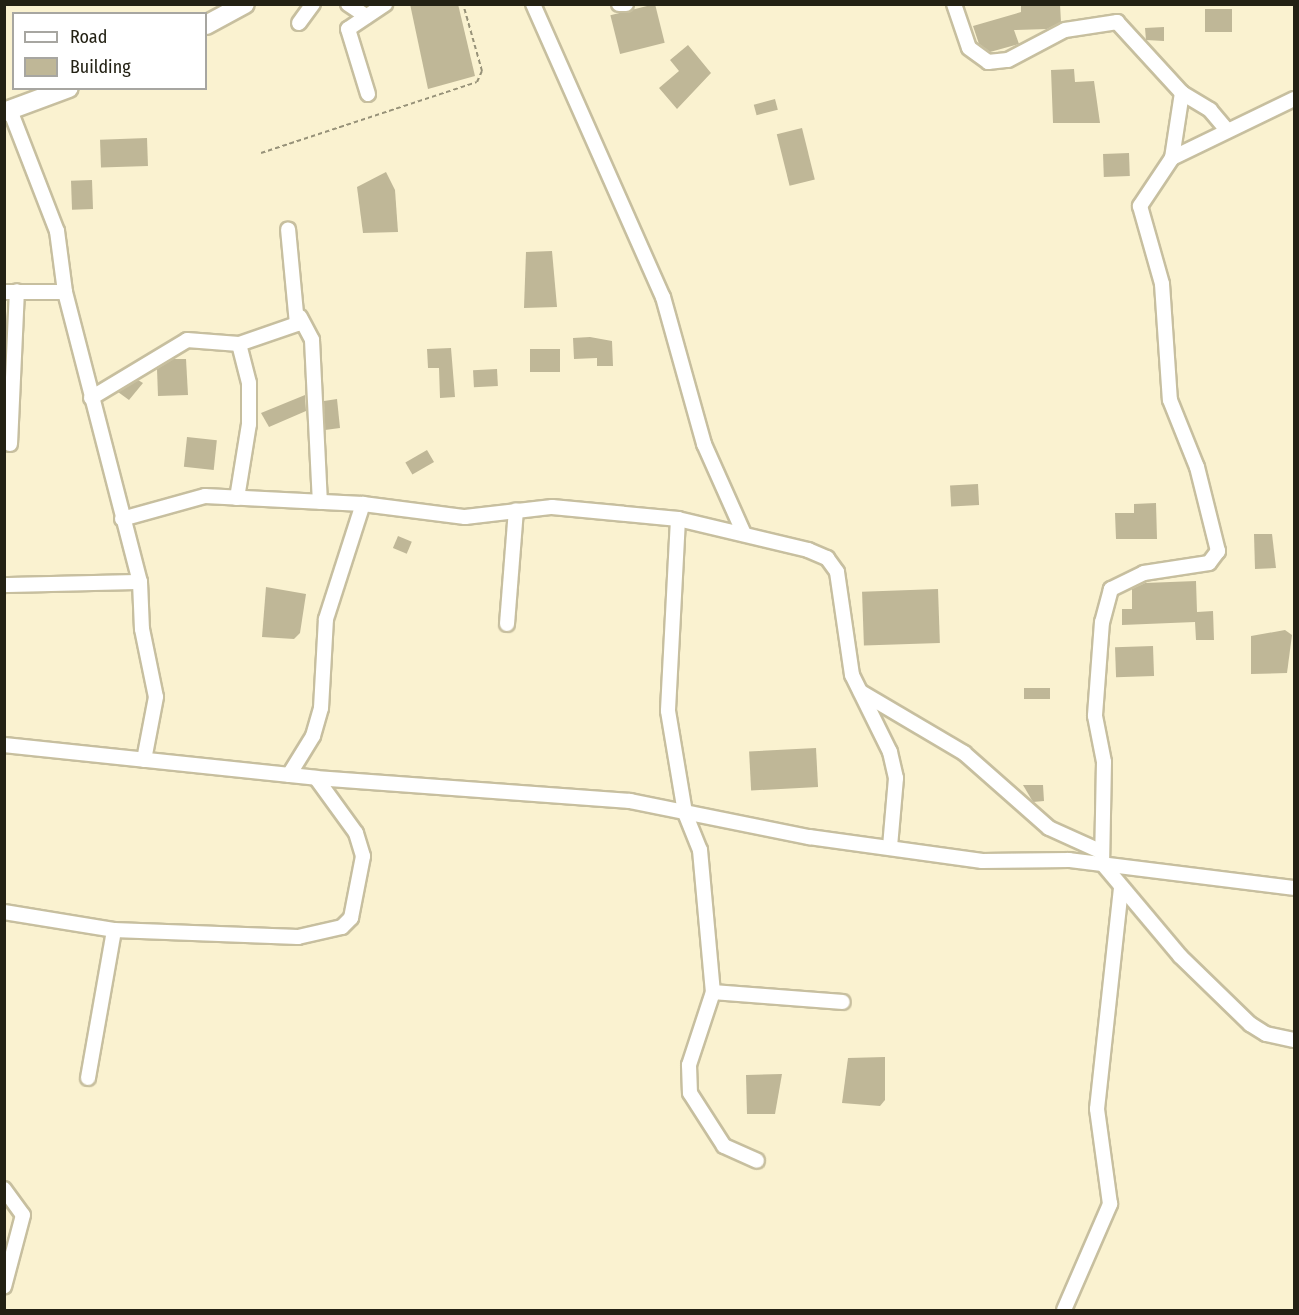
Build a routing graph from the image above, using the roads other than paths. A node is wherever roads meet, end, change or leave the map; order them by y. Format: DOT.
graph roads {
  1 [pos="245,4"];
  2 [pos="313,4"];
  3 [pos="348,4"];
  4 [pos="385,4"];
  5 [pos="533,4"];
  6 [pos="619,4"];
  7 [pos="626,4"];
  8 [pos="954,4"];
  9 [pos="366,16"];
  10 [pos="299,23"];
  11 [pos="207,24"];
  12 [pos="64,90"];
  13 [pos="1182,93"];
  14 [pos="368,94"];
  15 [pos="1294,99"];
  16 [pos="8,111"];
  17 [pos="1225,128"];
  18 [pos="1172,158"];
  19 [pos="288,229"];
  20 [pos="11,292"];
  21 [pos="65,292"];
  22 [pos="300,317"];
  23 [pos="239,344"];
  24 [pos="91,398"];
  25 [pos="10,444"];
  26 [pos="237,498"];
  27 [pos="320,502"];
  28 [pos="363,504"];
  29 [pos="516,510"];
  30 [pos="122,519"];
  31 [pos="678,519"];
  32 [pos="744,534"];
  33 [pos="140,582"];
  34 [pos="4,585"];
  35 [pos="507,624"];
  36 [pos="861,693"];
  37 [pos="4,745"];
  38 [pos="144,759"];
  39 [pos="289,775"];
  40 [pos="316,778"];
  41 [pos="685,813"];
  42 [pos="890,847"];
  43 [pos="1102,857"];
  44 [pos="1294,888"];
  45 [pos="1121,889"];
  46 [pos="4,912"];
  47 [pos="114,930"];
  48 [pos="713,992"];
  49 [pos="843,1002"];
  50 [pos="1294,1040"];
  51 [pos="88,1078"];
  52 [pos="758,1161"];
  53 [pos="4,1189"];
  54 [pos="4,1287"];
  55 [pos="1064,1311"];
  1 -- 11 [label="street"];
  2 -- 10 [label="street"];
  3 -- 9 [label="street"];
  4 -- 9 [label="street"];
  5 -- 32 [label="street"];
  6 -- 7 [label="street"];
  8 -- 13 [label="street"];
  9 -- 14 [label="street"];
  12 -- 16 [label="street"];
  13 -- 17 [label="street"];
  13 -- 18 [label="street"];
  15 -- 17 [label="street"];
  16 -- 21 [label="street"];
  17 -- 18 [label="street"];
  18 -- 43 [label="street"];
  19 -- 22 [label="street"];
  20 -- 21 [label="street"];
  20 -- 25 [label="street"];
  21 -- 24 [label="street"];
  22 -- 23 [label="street"];
  22 -- 27 [label="street"];
  23 -- 24 [label="street"];
  23 -- 26 [label="street"];
  24 -- 30 [label="street"];
  26 -- 27 [label="street"];
  26 -- 30 [label="street"];
  27 -- 28 [label="street"];
  28 -- 29 [label="street"];
  28 -- 39 [label="street"];
  29 -- 31 [label="street"];
  29 -- 35 [label="street"];
  30 -- 33 [label="street"];
  31 -- 32 [label="street"];
  31 -- 41 [label="street"];
  32 -- 36 [label="street"];
  33 -- 34 [label="street"];
  33 -- 38 [label="street"];
  36 -- 42 [label="street"];
  36 -- 43 [label="street"];
  37 -- 38 [label="street"];
  38 -- 39 [label="street"];
  39 -- 40 [label="street"];
  40 -- 41 [label="street"];
  40 -- 47 [label="street"];
  41 -- 42 [label="street"];
  41 -- 48 [label="street"];
  42 -- 43 [label="street"];
  43 -- 44 [label="street"];
  43 -- 45 [label="street"];
  45 -- 50 [label="street"];
  45 -- 55 [label="street"];
  46 -- 47 [label="street"];
  47 -- 51 [label="street"];
  48 -- 49 [label="street"];
  48 -- 52 [label="street"];
  53 -- 54 [label="street"];
}
